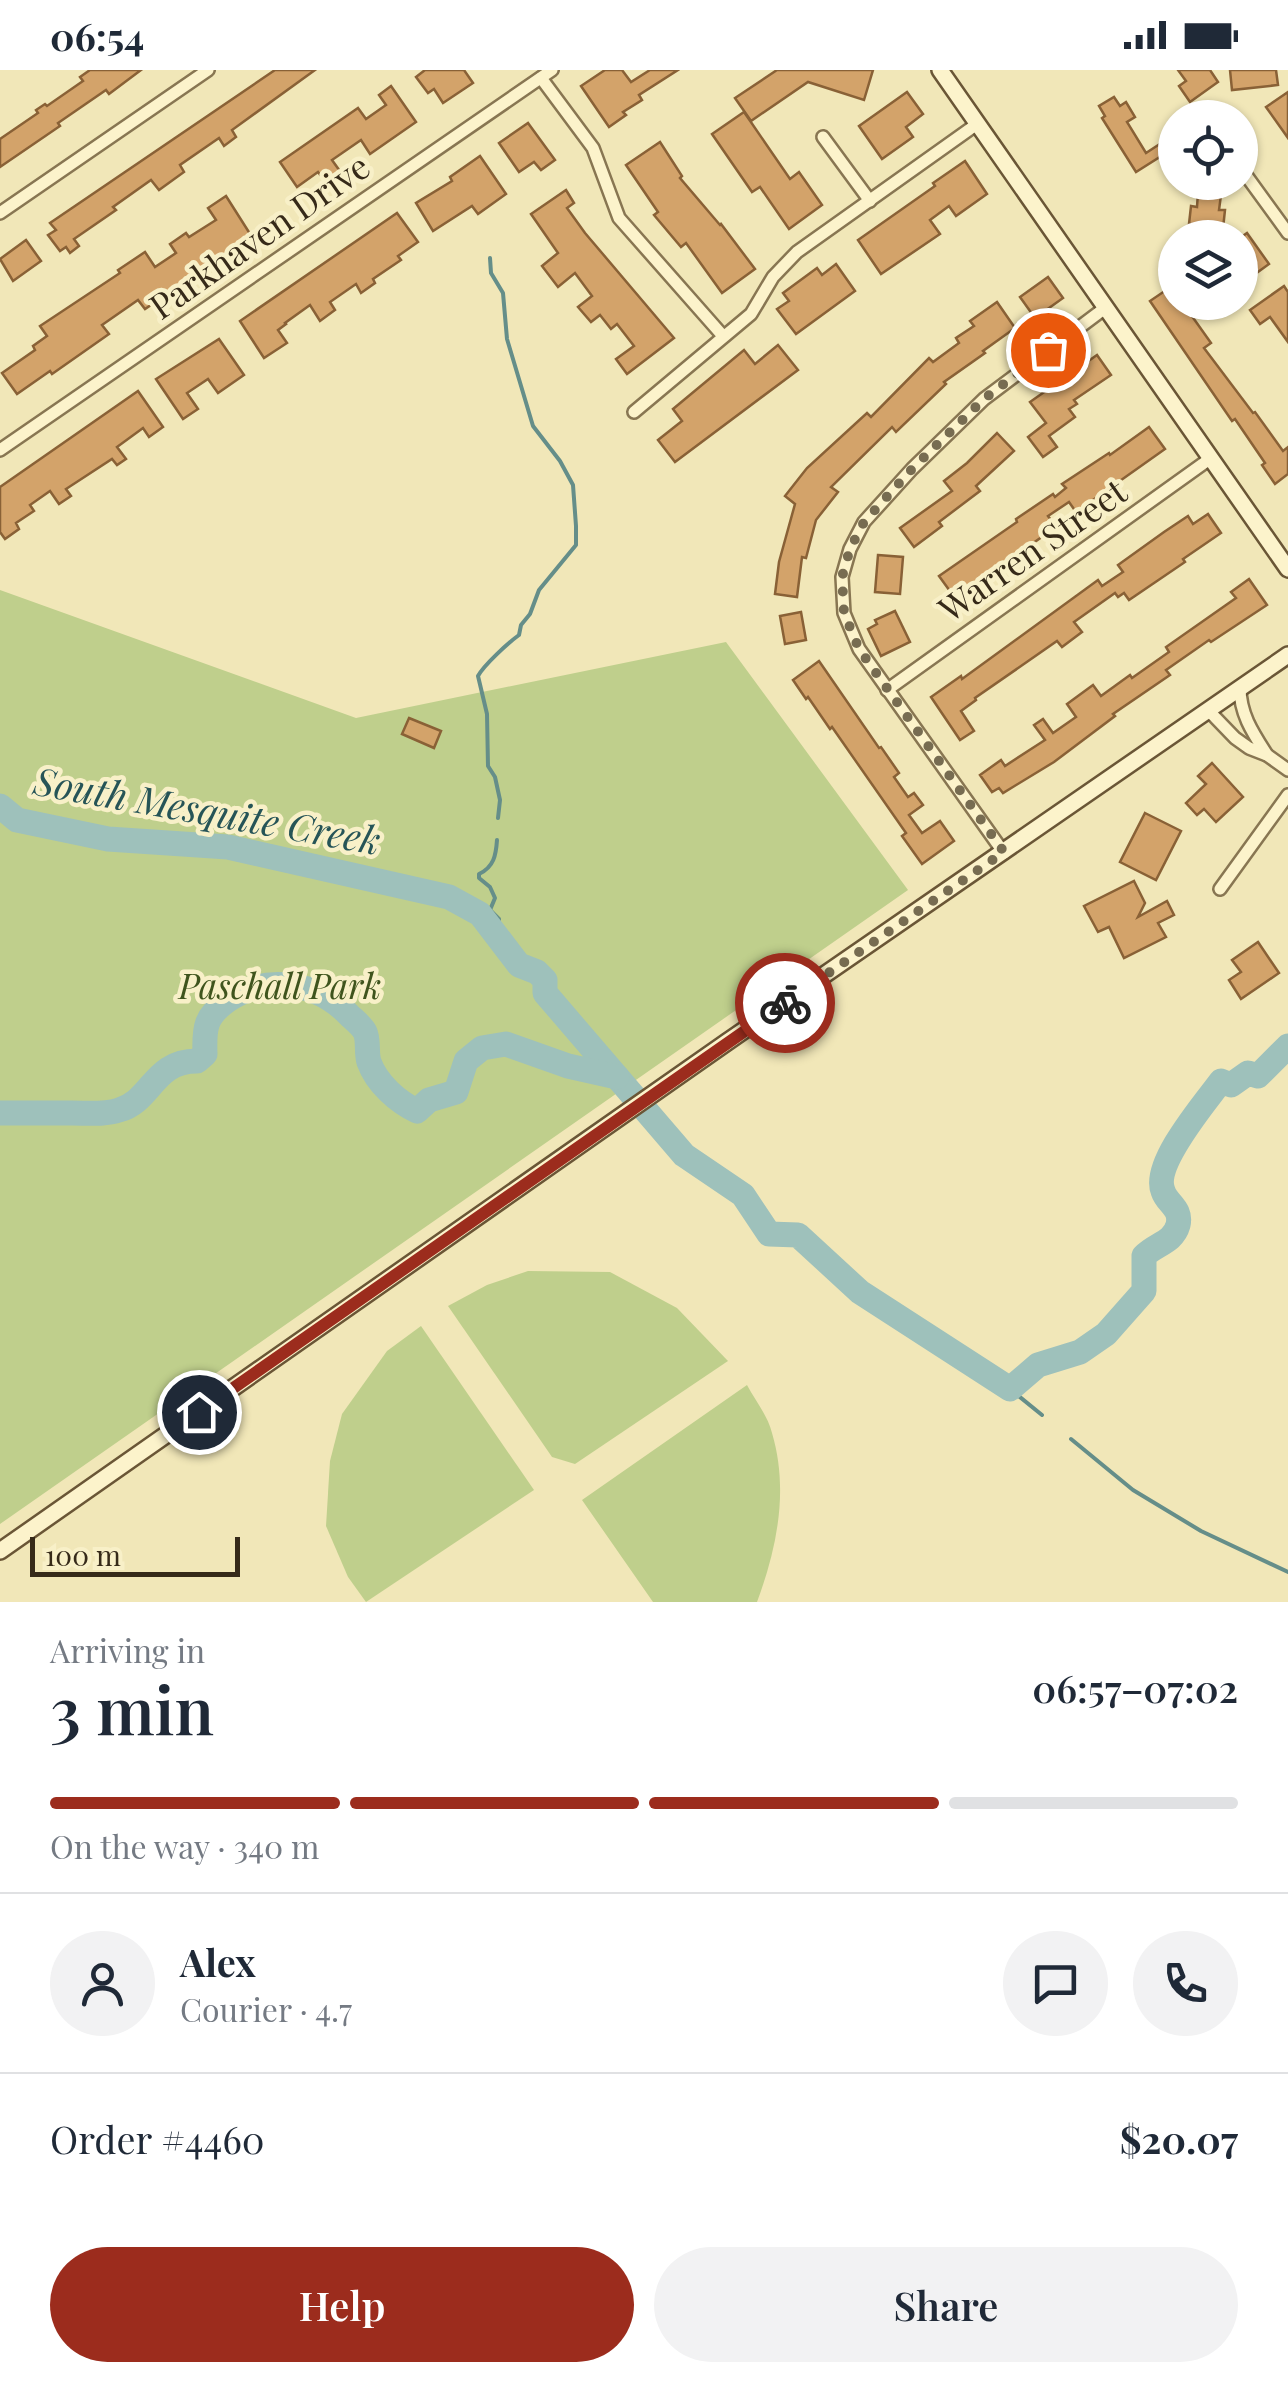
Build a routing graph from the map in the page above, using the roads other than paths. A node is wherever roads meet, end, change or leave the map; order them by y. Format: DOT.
graph roads {
  1 [pos="208,70"];
  2 [pos="940,70"];
  3 [pos="546,74"];
  4 [pos="977,124"];
  5 [pos="823,137"];
  6 [pos="1258,192"];
  7 [pos="870,201"];
  8 [pos="0,213"];
  9 [pos="1288,233"];
  10 [pos="1105,308"];
  11 [pos="723,336"];
  12 [pos="634,412"];
  13 [pos="0,450"];
  14 [pos="1211,458"];
  15 [pos="1288,570"];
  16 [pos="1288,654"];
  17 [pos="1240,688"];
  18 [pos="887,690"];
  19 [pos="1208,710"];
  20 [pos="1266,755"];
  21 [pos="1288,770"];
  22 [pos="1288,794"];
  23 [pos="1004,852"];
  24 [pos="1220,889"];
  25 [pos="0,1551"];
  1 -- 8 [label="street"];
  2 -- 4 [label="street"];
  3 -- 11 [label="street"];
  3 -- 13 [label="street, Parkhaven Drive"];
  4 -- 7 [label="street"];
  4 -- 10 [label="street"];
  5 -- 7 [label="street"];
  6 -- 9 [label="street"];
  7 -- 11 [label="street"];
  10 -- 14 [label="street"];
  10 -- 18 [label="street"];
  11 -- 12 [label="street"];
  14 -- 15 [label="street"];
  14 -- 18 [label="street, Warren Street"];
  16 -- 17 [label="street"];
  17 -- 19 [label="street"];
  17 -- 20 [label="street"];
  18 -- 23 [label="street"];
  19 -- 20 [label="street"];
  19 -- 23 [label="street"];
  20 -- 21 [label="street"];
  22 -- 24 [label="street"];
  23 -- 25 [label="street"];
}
